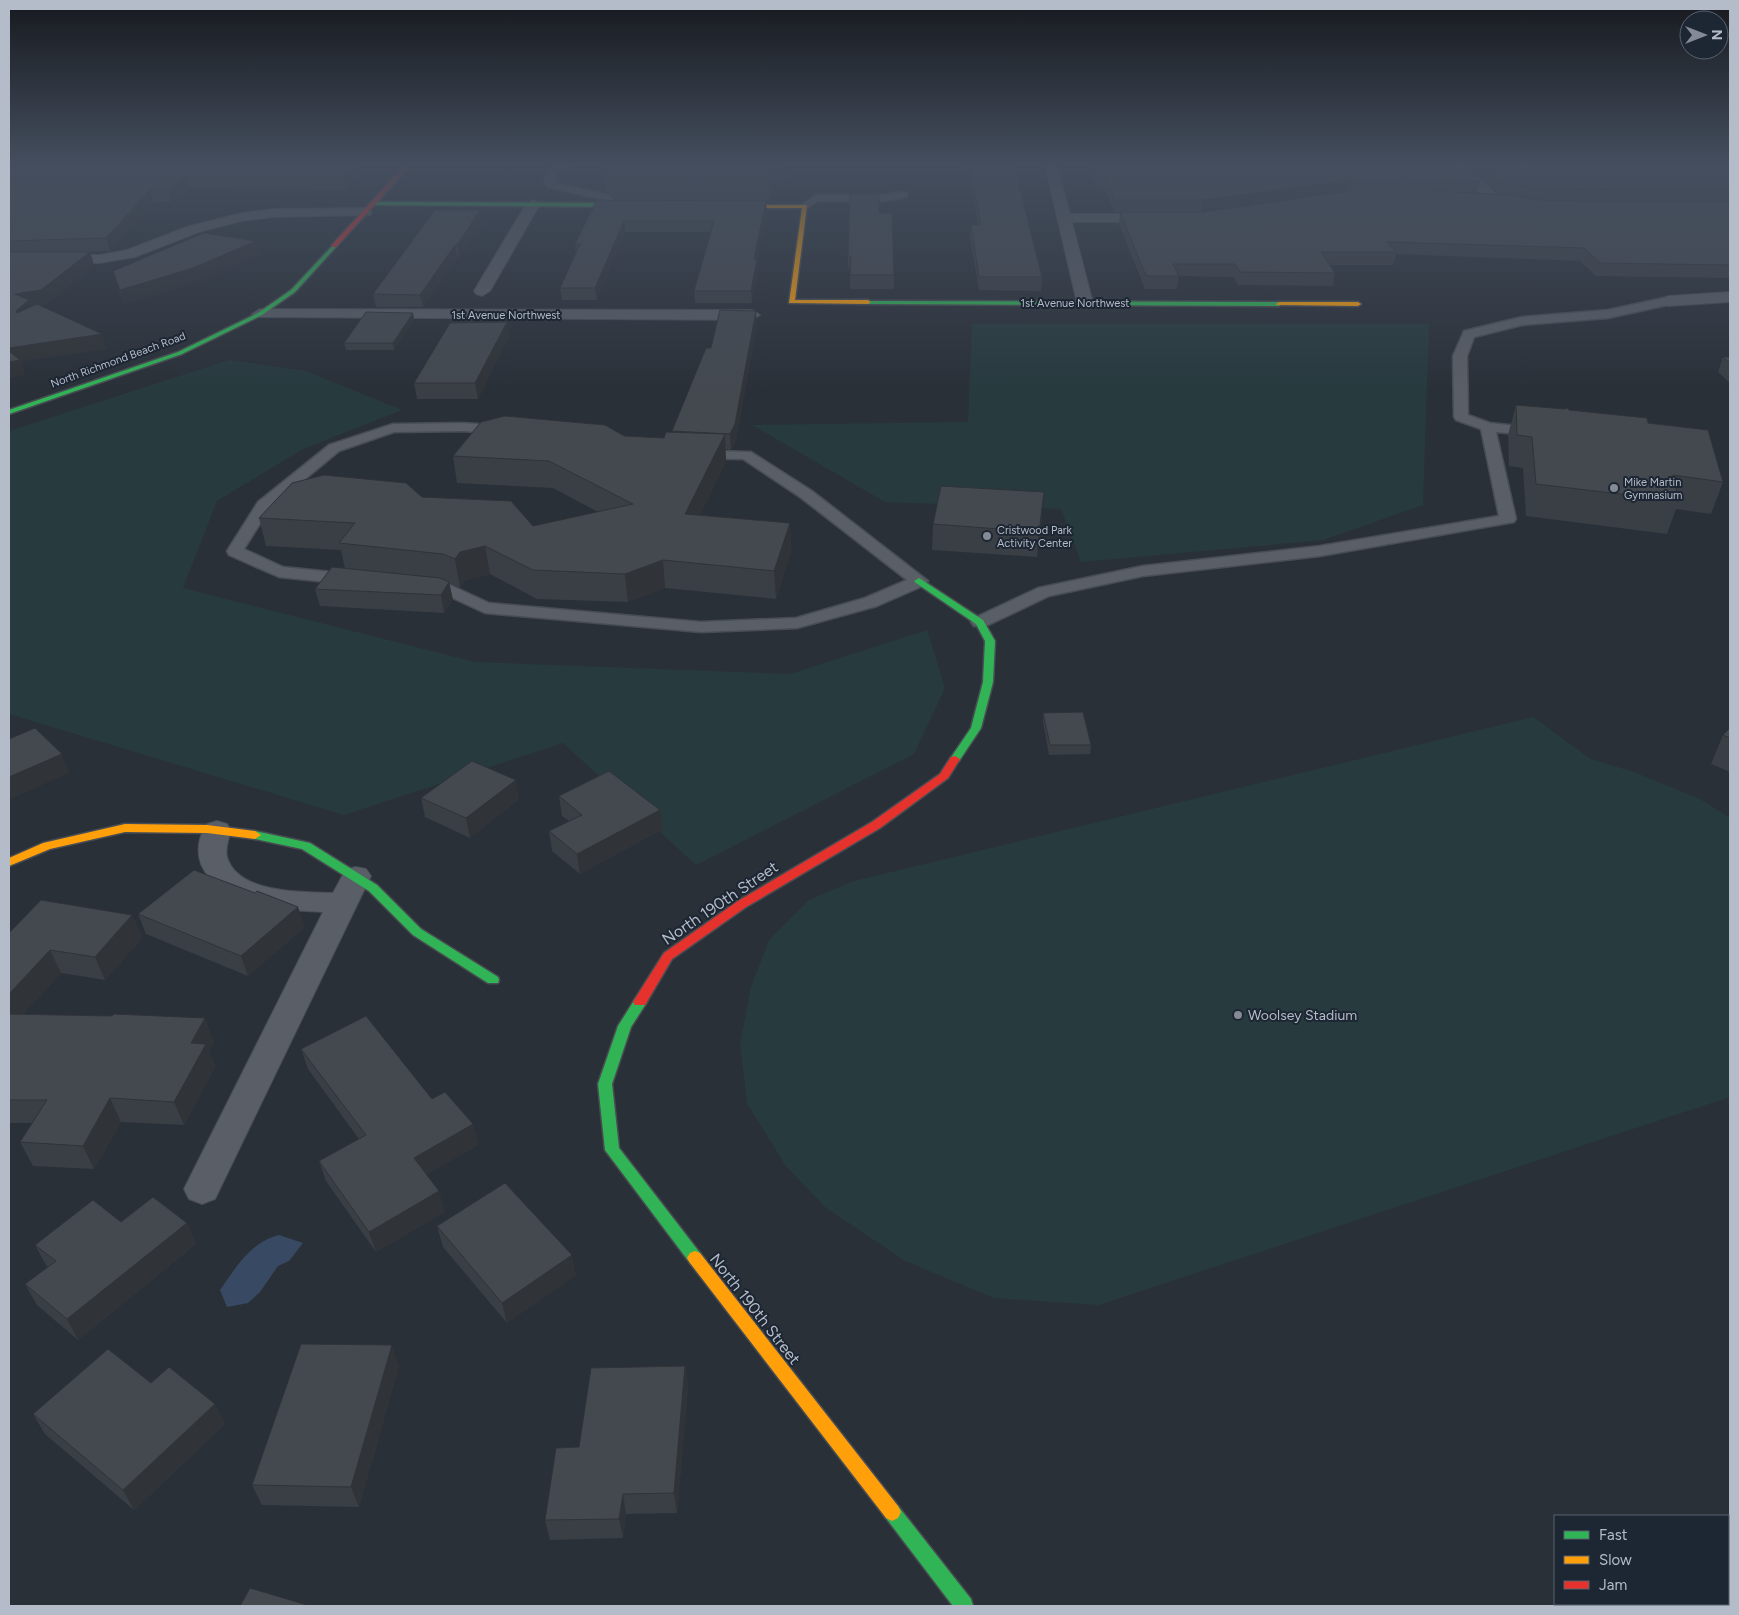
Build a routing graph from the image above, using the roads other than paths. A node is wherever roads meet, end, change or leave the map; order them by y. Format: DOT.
graph roads {
  1 [pos="164,240"];
  2 [pos="339,240"];
  3 [pos="512,240"];
  4 [pos="799,240"];
  5 [pos="1070,240"];
  6 [pos="9,259"];
  7 [pos="482,291"];
  8 [pos="1729,298"];
  9 [pos="1668,301"];
  10 [pos="1085,303"];
  11 [pos="1358,304"];
  12 [pos="260,314"];
  13 [pos="752,315"];
  14 [pos="9,412"];
  15 [pos="1488,427"];
  16 [pos="1556,434"];
  17 [pos="919,581"];
  18 [pos="980,622"];
  19 [pos="216,830"];
  20 [pos="9,862"];
  21 [pos="350,889"];
  22 [pos="493,980"];
  23 [pos="202,1190"];
  24 [pos="964,1606"];
  1 -- 6 [label="street"];
  2 -- 12 [label="street, North Richmond Beach Road"];
  3 -- 7 [label="street"];
  4 -- 10 [label="street, 1st Avenue Northwest"];
  5 -- 10 [label="street"];
  8 -- 9 [label="street"];
  9 -- 15 [label="lane"];
  10 -- 11 [label="street, 1st Avenue Northwest"];
  12 -- 13 [label="street, 1st Avenue Northwest"];
  12 -- 14 [label="street, North Richmond Beach Road"];
  15 -- 16 [label="lane"];
  15 -- 18 [label="lane"];
  17 -- 17 [label="lane"];
  17 -- 18 [label="street"];
  18 -- 24 [label="street, North 190th Street"];
  19 -- 20 [label="street"];
  19 -- 21 [label="street"];
  19 -- 21 [label="street"];
  21 -- 22 [label="street"];
  21 -- 23 [label="street"];
}
